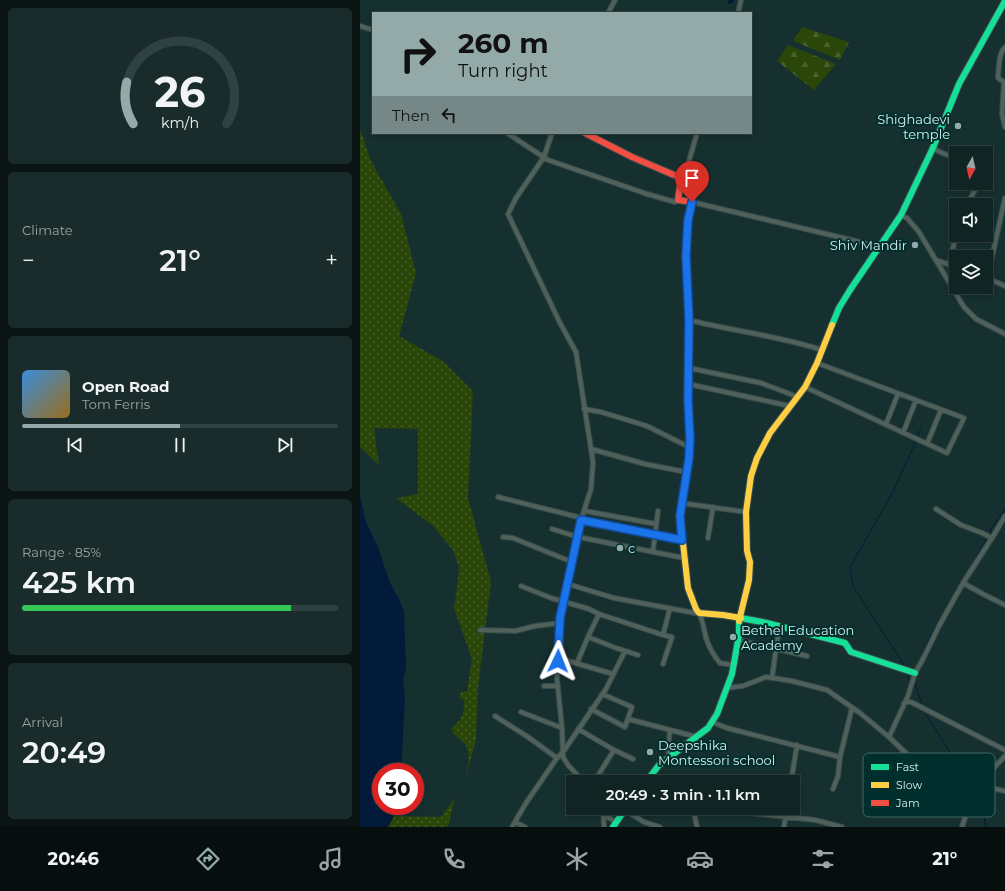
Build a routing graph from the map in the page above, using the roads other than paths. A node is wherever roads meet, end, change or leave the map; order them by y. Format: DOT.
graph roads {
  1 [pos="615,0"];
  2 [pos="741,0"];
  3 [pos="1005,1"];
  4 [pos="609,12"];
  5 [pos="738,12"];
  6 [pos="360,26"];
  7 [pos="372,30"];
  8 [pos="1005,47"];
  9 [pos="1005,127"];
  10 [pos="509,134"];
  11 [pos="552,134"];
  12 [pos="587,134"];
  13 [pos="697,134"];
  14 [pos="934,146"];
  15 [pos="949,156"];
  16 [pos="544,157"];
  17 [pos="681,178"];
  18 [pos="1005,198"];
  19 [pos="678,200"];
  20 [pos="692,202"];
  21 [pos="901,215"];
  22 [pos="878,247"];
  23 [pos="993,252"];
  24 [pos="936,260"];
  25 [pos="949,265"];
  26 [pos="993,281"];
  27 [pos="1005,286"];
  28 [pos="689,320"];
  29 [pos="1005,334"];
  30 [pos="822,350"];
  31 [pos="817,363"];
  32 [pos="689,368"];
  33 [pos="688,384"];
  34 [pos="805,387"];
  35 [pos="898,394"];
  36 [pos="798,397"];
  37 [pos="916,400"];
  38 [pos="790,406"];
  39 [pos="584,409"];
  40 [pos="941,410"];
  41 [pos="886,424"];
  42 [pos="903,433"];
  43 [pos="689,444"];
  44 [pos="927,444"];
  45 [pos="591,449"];
  46 [pos="686,472"];
  47 [pos="498,497"];
  48 [pos="682,503"];
  49 [pos="713,507"];
  50 [pos="936,509"];
  51 [pos="585,511"];
  52 [pos="658,511"];
  53 [pos="746,512"];
  54 [pos="1005,516"];
  55 [pos="582,519"];
  56 [pos="656,524"];
  57 [pos="552,529"];
  58 [pos="655,534"];
  59 [pos="503,537"];
  60 [pos="578,537"];
  61 [pos="708,538"];
  62 [pos="992,538"];
  63 [pos="682,540"];
  64 [pos="653,551"];
  65 [pos="684,558"];
  66 [pos="572,562"];
  67 [pos="963,582"];
  68 [pos="568,584"];
  69 [pos="521,586"];
  70 [pos="564,601"];
  71 [pos="1005,605"];
  72 [pos="670,608"];
  73 [pos="699,612"];
  74 [pos="598,614"];
  75 [pos="739,618"];
  76 [pos="560,623"];
  77 [pos="779,627"];
  78 [pos="480,630"];
  79 [pos="663,635"];
  80 [pos="588,637"];
  81 [pos="738,640"];
  82 [pos="777,648"];
  83 [pos="625,651"];
  84 [pos="638,655"];
  85 [pos="807,656"];
  86 [pos="558,658"];
  87 [pos="577,663"];
  88 [pos="663,664"];
  89 [pos="733,665"];
  90 [pos="915,673"];
  91 [pos="613,674"];
  92 [pos="772,678"];
  93 [pos="544,686"];
  94 [pos="558,686"];
  95 [pos="725,688"];
  96 [pos="602,694"];
  97 [pos="907,697"];
  98 [pos="910,702"];
  99 [pos="904,703"];
  100 [pos="852,708"];
  101 [pos="591,709"];
  102 [pos="521,712"];
  103 [pos="495,716"];
  104 [pos="628,720"];
  105 [pos="712,722"];
  106 [pos="562,728"];
  107 [pos="578,728"];
  108 [pos="670,730"];
  109 [pos="698,737"];
  110 [pos="889,737"];
  111 [pos="797,745"];
  112 [pos="614,750"];
  113 [pos="1005,750"];
  114 [pos="562,752"];
  115 [pos="906,753"];
  116 [pos="1005,756"];
  117 [pos="670,757"];
  118 [pos="840,757"];
  119 [pos="557,758"];
  120 [pos="633,759"];
  121 [pos="995,767"];
  122 [pos="577,775"];
  123 [pos="598,775"];
  124 [pos="651,775"];
  125 [pos="792,775"];
  126 [pos="833,789"];
  127 [pos="995,789"];
  128 [pos="1005,791"];
  129 [pos="604,815"];
  130 [pos="621,815"];
  131 [pos="634,815"];
  132 [pos="786,817"];
  133 [pos="965,817"];
  134 [pos="515,822"];
  135 [pos="614,824"];
  136 [pos="512,827"];
  137 [pos="525,827"];
  138 [pos="604,827"];
  139 [pos="660,827"];
  140 [pos="697,827"];
  141 [pos="784,827"];
  142 [pos="842,827"];
  143 [pos="962,827"];
  1 -- 4 [label="street"];
  2 -- 5 [label="street"];
  3 -- 14 [label="main road"];
  6 -- 7 [label="street"];
  8 -- 9 [label="street"];
  10 -- 16 [label="street"];
  11 -- 16 [label="street"];
  12 -- 17 [label="main road"];
  13 -- 17 [label="street"];
  14 -- 15 [label="street"];
  14 -- 21 [label="main road"];
  16 -- 19 [label="street"];
  16 -- 39 [label="street"];
  17 -- 19 [label="main road"];
  18 -- 23 [label="street"];
  19 -- 20 [label="main road"];
  20 -- 22 [label="street"];
  20 -- 28 [label="main road"];
  21 -- 22 [label="main road"];
  21 -- 24 [label="street"];
  22 -- 30 [label="main road"];
  24 -- 25 [label="street"];
  24 -- 29 [label="street"];
  26 -- 27 [label="street"];
  28 -- 30 [label="street"];
  28 -- 32 [label="main road"];
  30 -- 31 [label="main road"];
  31 -- 34 [label="main road"];
  31 -- 35 [label="street"];
  32 -- 33 [label="main road"];
  32 -- 36 [label="street"];
  33 -- 38 [label="street"];
  33 -- 43 [label="main road"];
  34 -- 36 [label="main road"];
  34 -- 41 [label="street"];
  35 -- 37 [label="street"];
  35 -- 41 [label="street"];
  36 -- 38 [label="main road"];
  37 -- 40 [label="street"];
  37 -- 42 [label="street"];
  38 -- 53 [label="main road"];
  39 -- 43 [label="street"];
  39 -- 45 [label="street"];
  40 -- 44 [label="street"];
  40 -- 44 [label="street"];
  41 -- 42 [label="street"];
  42 -- 44 [label="street"];
  43 -- 46 [label="main road"];
  45 -- 46 [label="street"];
  45 -- 51 [label="street"];
  46 -- 48 [label="main road"];
  47 -- 55 [label="street"];
  48 -- 49 [label="street"];
  48 -- 63 [label="main road"];
  49 -- 53 [label="street"];
  49 -- 61 [label="street"];
  50 -- 62 [label="street"];
  51 -- 55 [label="street"];
  51 -- 56 [label="street"];
  52 -- 56 [label="street"];
  53 -- 75 [label="main road"];
  54 -- 62 [label="street"];
  55 -- 58 [label="street"];
  55 -- 60 [label="street"];
  56 -- 58 [label="street"];
  57 -- 60 [label="street"];
  58 -- 63 [label="street"];
  58 -- 64 [label="street"];
  59 -- 66 [label="street"];
  60 -- 64 [label="street"];
  60 -- 66 [label="street"];
  62 -- 67 [label="street"];
  63 -- 65 [label="main road"];
  64 -- 65 [label="street"];
  65 -- 73 [label="main road"];
  66 -- 68 [label="street"];
  67 -- 71 [label="street"];
  67 -- 90 [label="street"];
  68 -- 70 [label="street"];
  68 -- 72 [label="street"];
  69 -- 70 [label="street"];
  70 -- 74 [label="street"];
  70 -- 76 [label="street"];
  72 -- 73 [label="street"];
  72 -- 79 [label="street"];
  73 -- 75 [label="main road"];
  73 -- 89 [label="street"];
  74 -- 79 [label="street"];
  74 -- 80 [label="street"];
  75 -- 77 [label="main road"];
  75 -- 81 [label="main road"];
  76 -- 78 [label="street"];
  76 -- 86 [label="street"];
  77 -- 82 [label="street"];
  77 -- 90 [label="main road"];
  79 -- 88 [label="street"];
  80 -- 83 [label="street"];
  80 -- 87 [label="street"];
  81 -- 82 [label="street"];
  81 -- 89 [label="main road"];
  82 -- 85 [label="street"];
  82 -- 92 [label="street"];
  83 -- 84 [label="street"];
  83 -- 91 [label="street"];
  86 -- 87 [label="street"];
  86 -- 94 [label="street"];
  87 -- 91 [label="street"];
  89 -- 95 [label="main road"];
  90 -- 97 [label="street"];
  91 -- 96 [label="street"];
  92 -- 95 [label="street"];
  92 -- 100 [label="street"];
  93 -- 94 [label="street"];
  94 -- 106 [label="street"];
  95 -- 105 [label="main road"];
  96 -- 101 [label="street"];
  96 -- 104 [label="street"];
  97 -- 98 [label="street"];
  97 -- 99 [label="street"];
  98 -- 99 [label="street"];
  98 -- 113 [label="street"];
  99 -- 110 [label="street"];
  100 -- 110 [label="street"];
  100 -- 118 [label="street"];
  101 -- 104 [label="street"];
  101 -- 107 [label="street"];
  102 -- 106 [label="street"];
  103 -- 119 [label="street"];
  104 -- 108 [label="street"];
  105 -- 109 [label="main road"];
  105 -- 111 [label="street"];
  106 -- 114 [label="street"];
  107 -- 112 [label="street"];
  107 -- 114 [label="street"];
  108 -- 109 [label="street"];
  108 -- 117 [label="street"];
  109 -- 117 [label="main road"];
  110 -- 115 [label="street"];
  111 -- 118 [label="street"];
  111 -- 125 [label="street"];
  112 -- 120 [label="street"];
  112 -- 123 [label="street"];
  114 -- 119 [label="street"];
  114 -- 122 [label="street"];
  116 -- 121 [label="street"];
  117 -- 124 [label="main road"];
  118 -- 126 [label="street"];
  119 -- 134 [label="street"];
  127 -- 128 [label="street"];
  129 -- 135 [label="street"];
  129 -- 138 [label="street"];
  130 -- 135 [label="main road"];
  131 -- 139 [label="street"];
  132 -- 140 [label="street"];
  132 -- 141 [label="street"];
  132 -- 142 [label="street"];
  133 -- 143 [label="street"];
  134 -- 136 [label="street"];
  134 -- 137 [label="street"];
}
